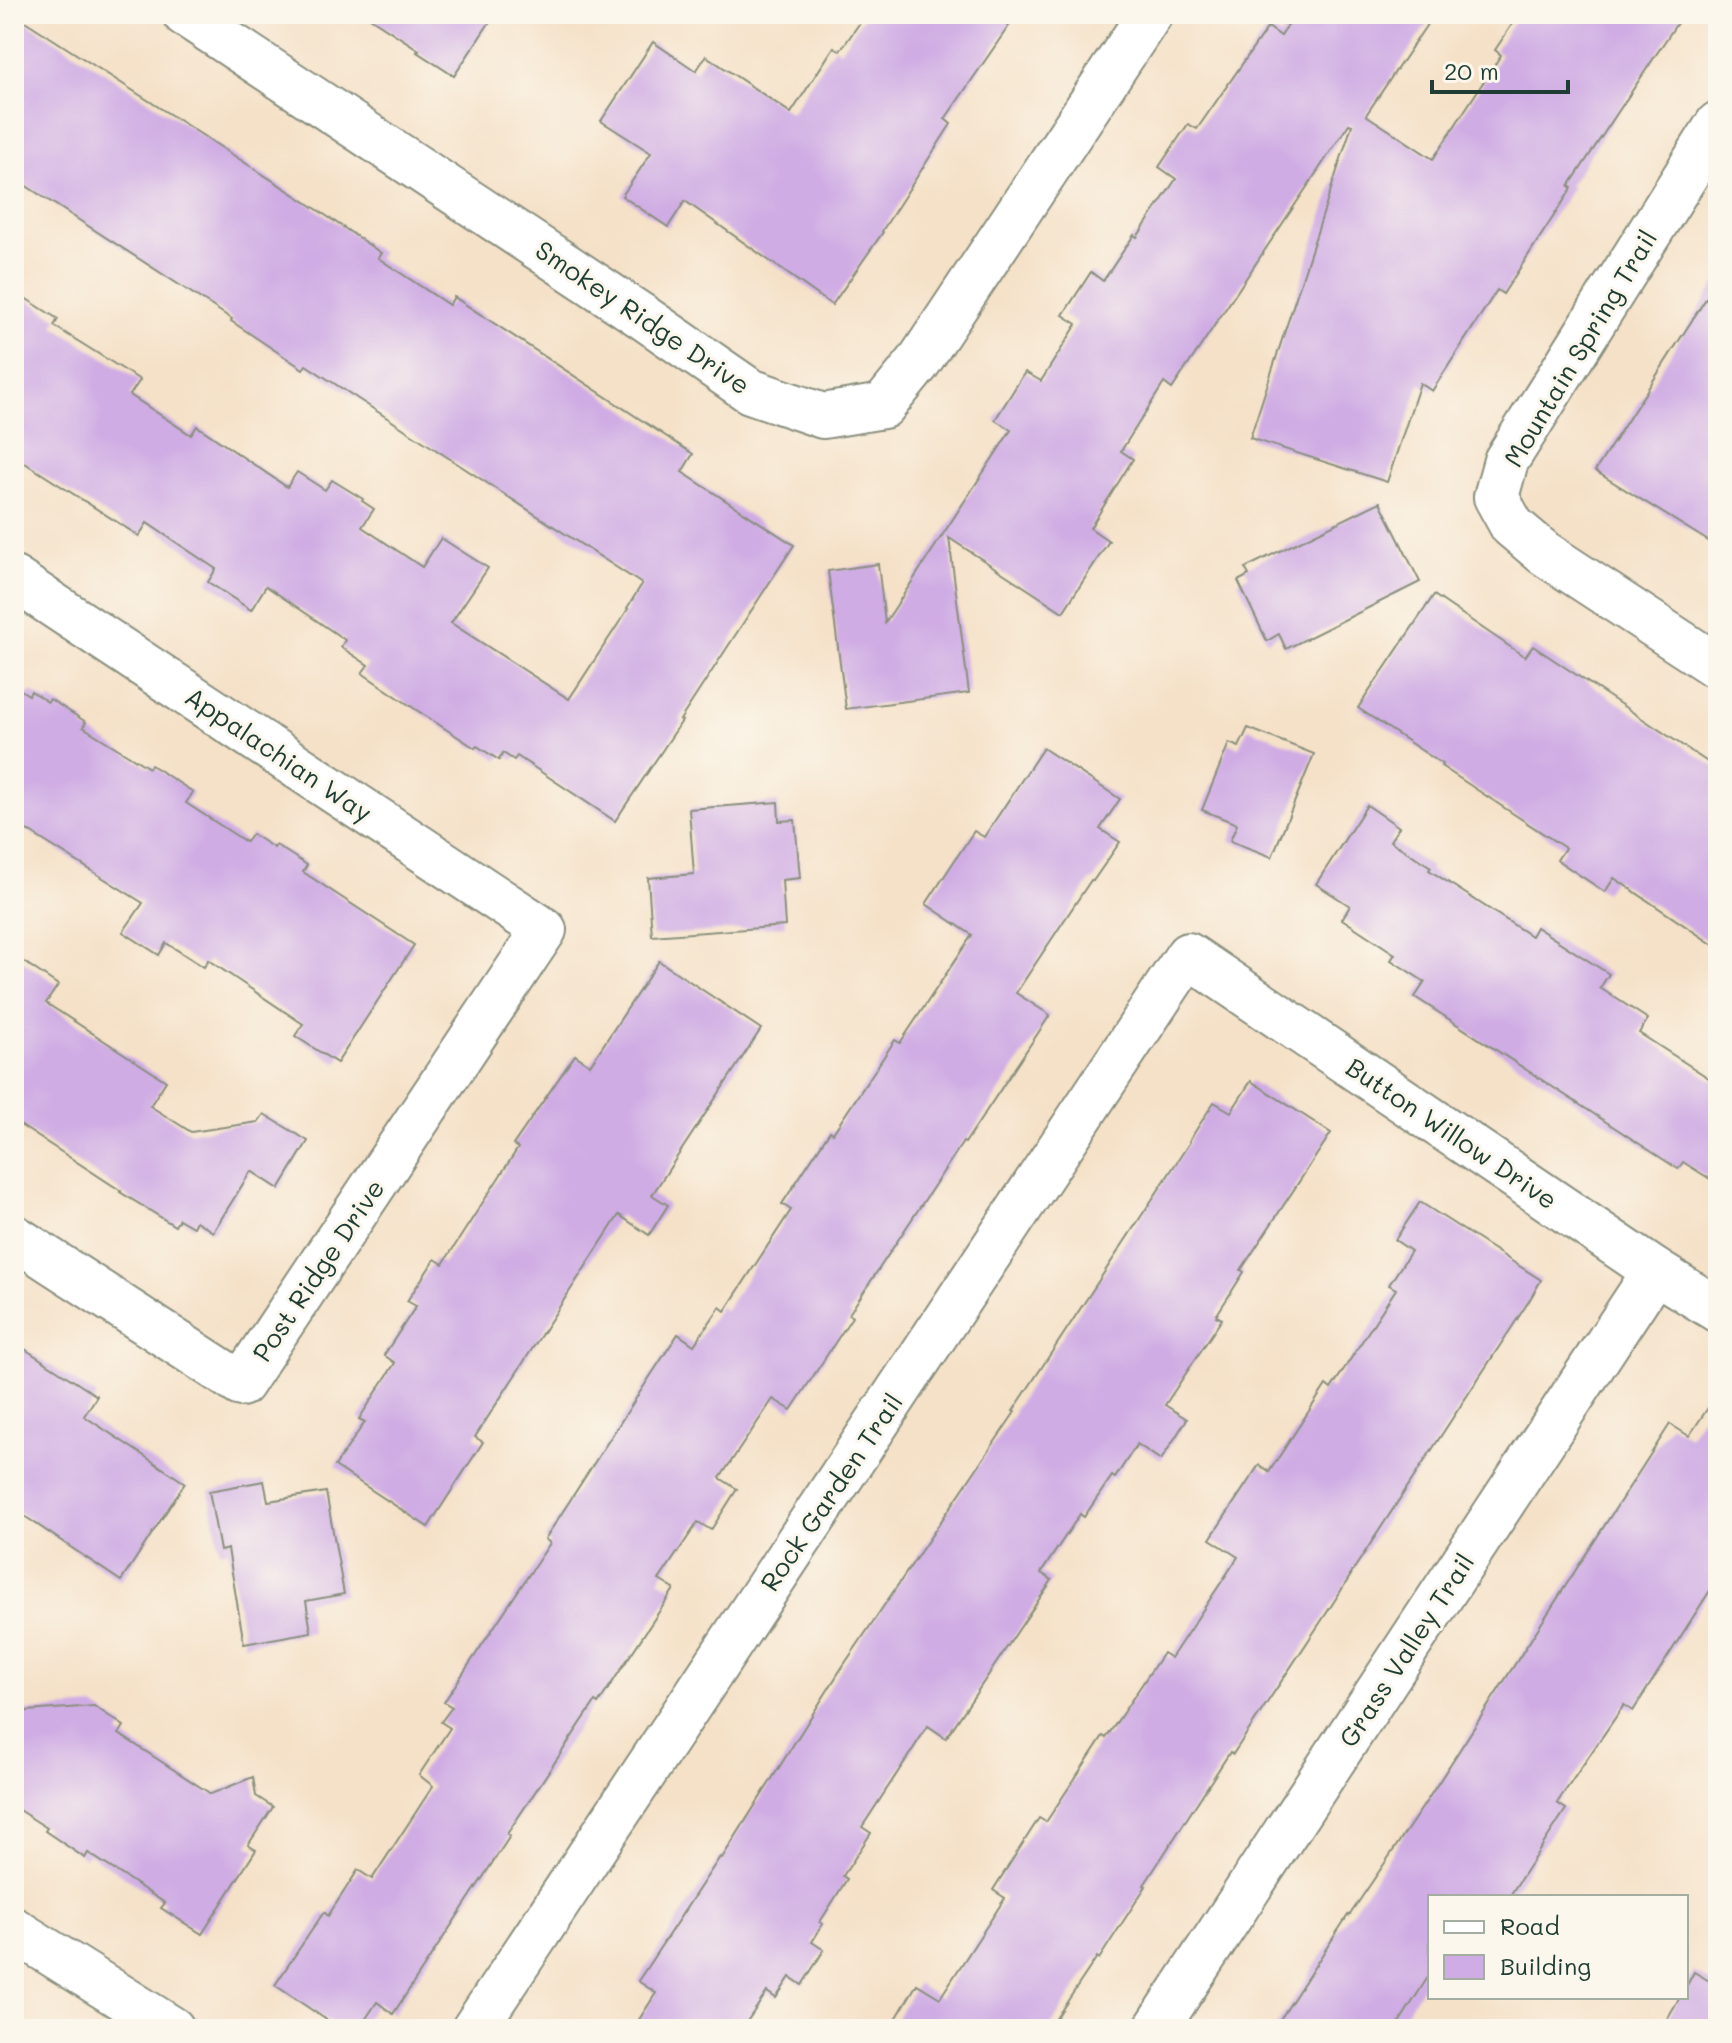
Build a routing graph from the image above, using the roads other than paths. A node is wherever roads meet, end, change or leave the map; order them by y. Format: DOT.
graph roads {
  1 [pos="185,14"];
  2 [pos="1150,14"];
  3 [pos="1718,124"];
  4 [pos="14,579"];
  5 [pos="1718,667"];
  6 [pos="544,930"];
  7 [pos="1188,955"];
  8 [pos="14,1237"];
  9 [pos="1655,1271"];
  10 [pos="1718,1310"];
  11 [pos="14,1930"];
  12 [pos="172,2029"];
  13 [pos="474,2029"];
  14 [pos="1156,2029"];
  1 -- 2 [label="street, Smokey Ridge Drive"];
  3 -- 5 [label="street, Mountain Spring Trail"];
  4 -- 6 [label="street, Appalachian Way"];
  6 -- 8 [label="street, Post Ridge Drive"];
  7 -- 9 [label="street, Button Willow Drive"];
  7 -- 13 [label="street, Rock Garden Trail"];
  9 -- 10 [label="street, Button Willow Drive"];
  9 -- 14 [label="street, Grass Valley Trail"];
  11 -- 12 [label="street"];
}
